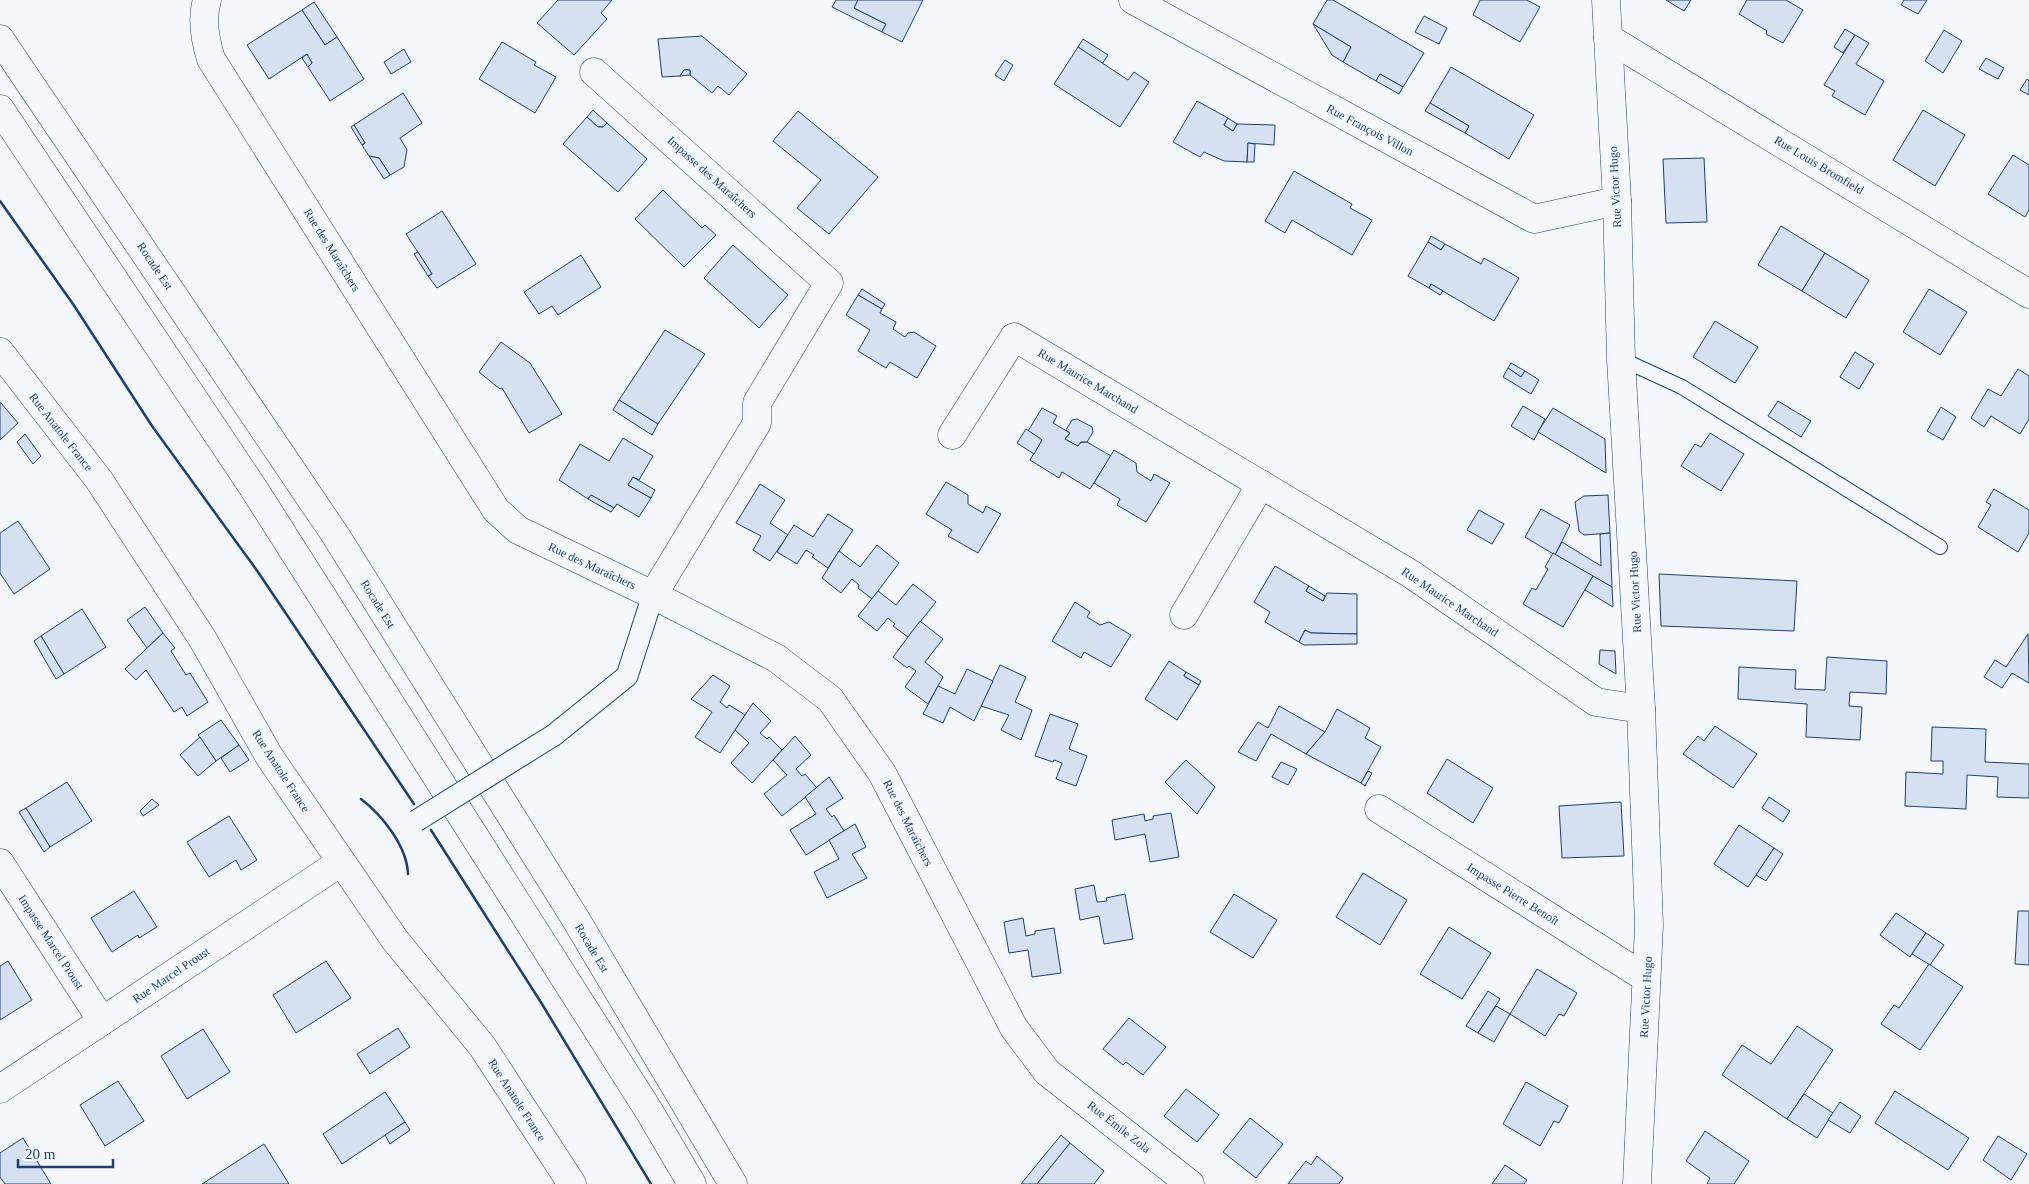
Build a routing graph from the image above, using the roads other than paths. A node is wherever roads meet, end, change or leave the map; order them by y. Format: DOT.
graph roads {
  1 [pos="207,0"];
  2 [pos="1132,0"];
  3 [pos="1606,0"];
  4 [pos="1608,38"];
  5 [pos="0,39"];
  6 [pos="594,72"];
  7 [pos="0,109"];
  8 [pos="1617,201"];
  9 [pos="2029,294"];
  10 [pos="0,352"];
  11 [pos="1621,359"];
  12 [pos="952,435"];
  13 [pos="1261,484"];
  14 [pos="1940,547"];
  15 [pos="653,594"];
  16 [pos="1184,615"];
  17 [pos="1641,709"];
  18 [pos="1379,809"];
  19 [pos="416,821"];
  20 [pos="341,862"];
  21 [pos="0,863"];
  22 [pos="1646,978"];
  23 [pos="102,1021"];
  24 [pos="1047,1072"];
  25 [pos="0,1089"];
  26 [pos="572,1184"];
  27 [pos="692,1184"];
  28 [pos="734,1184"];
  29 [pos="1190,1184"];
  30 [pos="1637,1184"];
  1 -- 15 [label="main road, Rue des Maraîchers"];
  2 -- 8 [label="main road, Rue François Villon"];
  3 -- 4 [label="main road, Rue Victor Hugo"];
  4 -- 8 [label="main road, Rue Victor Hugo"];
  4 -- 9 [label="main road, Rue Louis Bromfield"];
  5 -- 28 [label="main road, Rocade Est"];
  6 -- 15 [label="main road, Impasse des Maraîchers"];
  7 -- 27 [label="main road"];
  8 -- 11 [label="main road, Rue Victor Hugo"];
  10 -- 20 [label="main road, Rue Anatole France"];
  11 -- 14 [label="lane"];
  11 -- 17 [label="main road, Rue Victor Hugo"];
  12 -- 13 [label="main road, Rue Maurice Marchand"];
  13 -- 16 [label="main road"];
  13 -- 17 [label="main road, Rue Maurice Marchand"];
  15 -- 19 [label="street, bridge"];
  15 -- 24 [label="main road, Rue des Maraîchers"];
  17 -- 22 [label="main road, Rue Victor Hugo"];
  18 -- 22 [label="main road, Impasse Pierre Benoît"];
  20 -- 23 [label="main road, Rue Marcel Proust"];
  20 -- 26 [label="main road, Rue Anatole France"];
  21 -- 23 [label="main road, Impasse Marcel Proust"];
  22 -- 30 [label="main road, Rue Victor Hugo"];
  23 -- 25 [label="main road, Rue Marcel Proust"];
  24 -- 29 [label="main road, Rue Émile Zola"];
}
